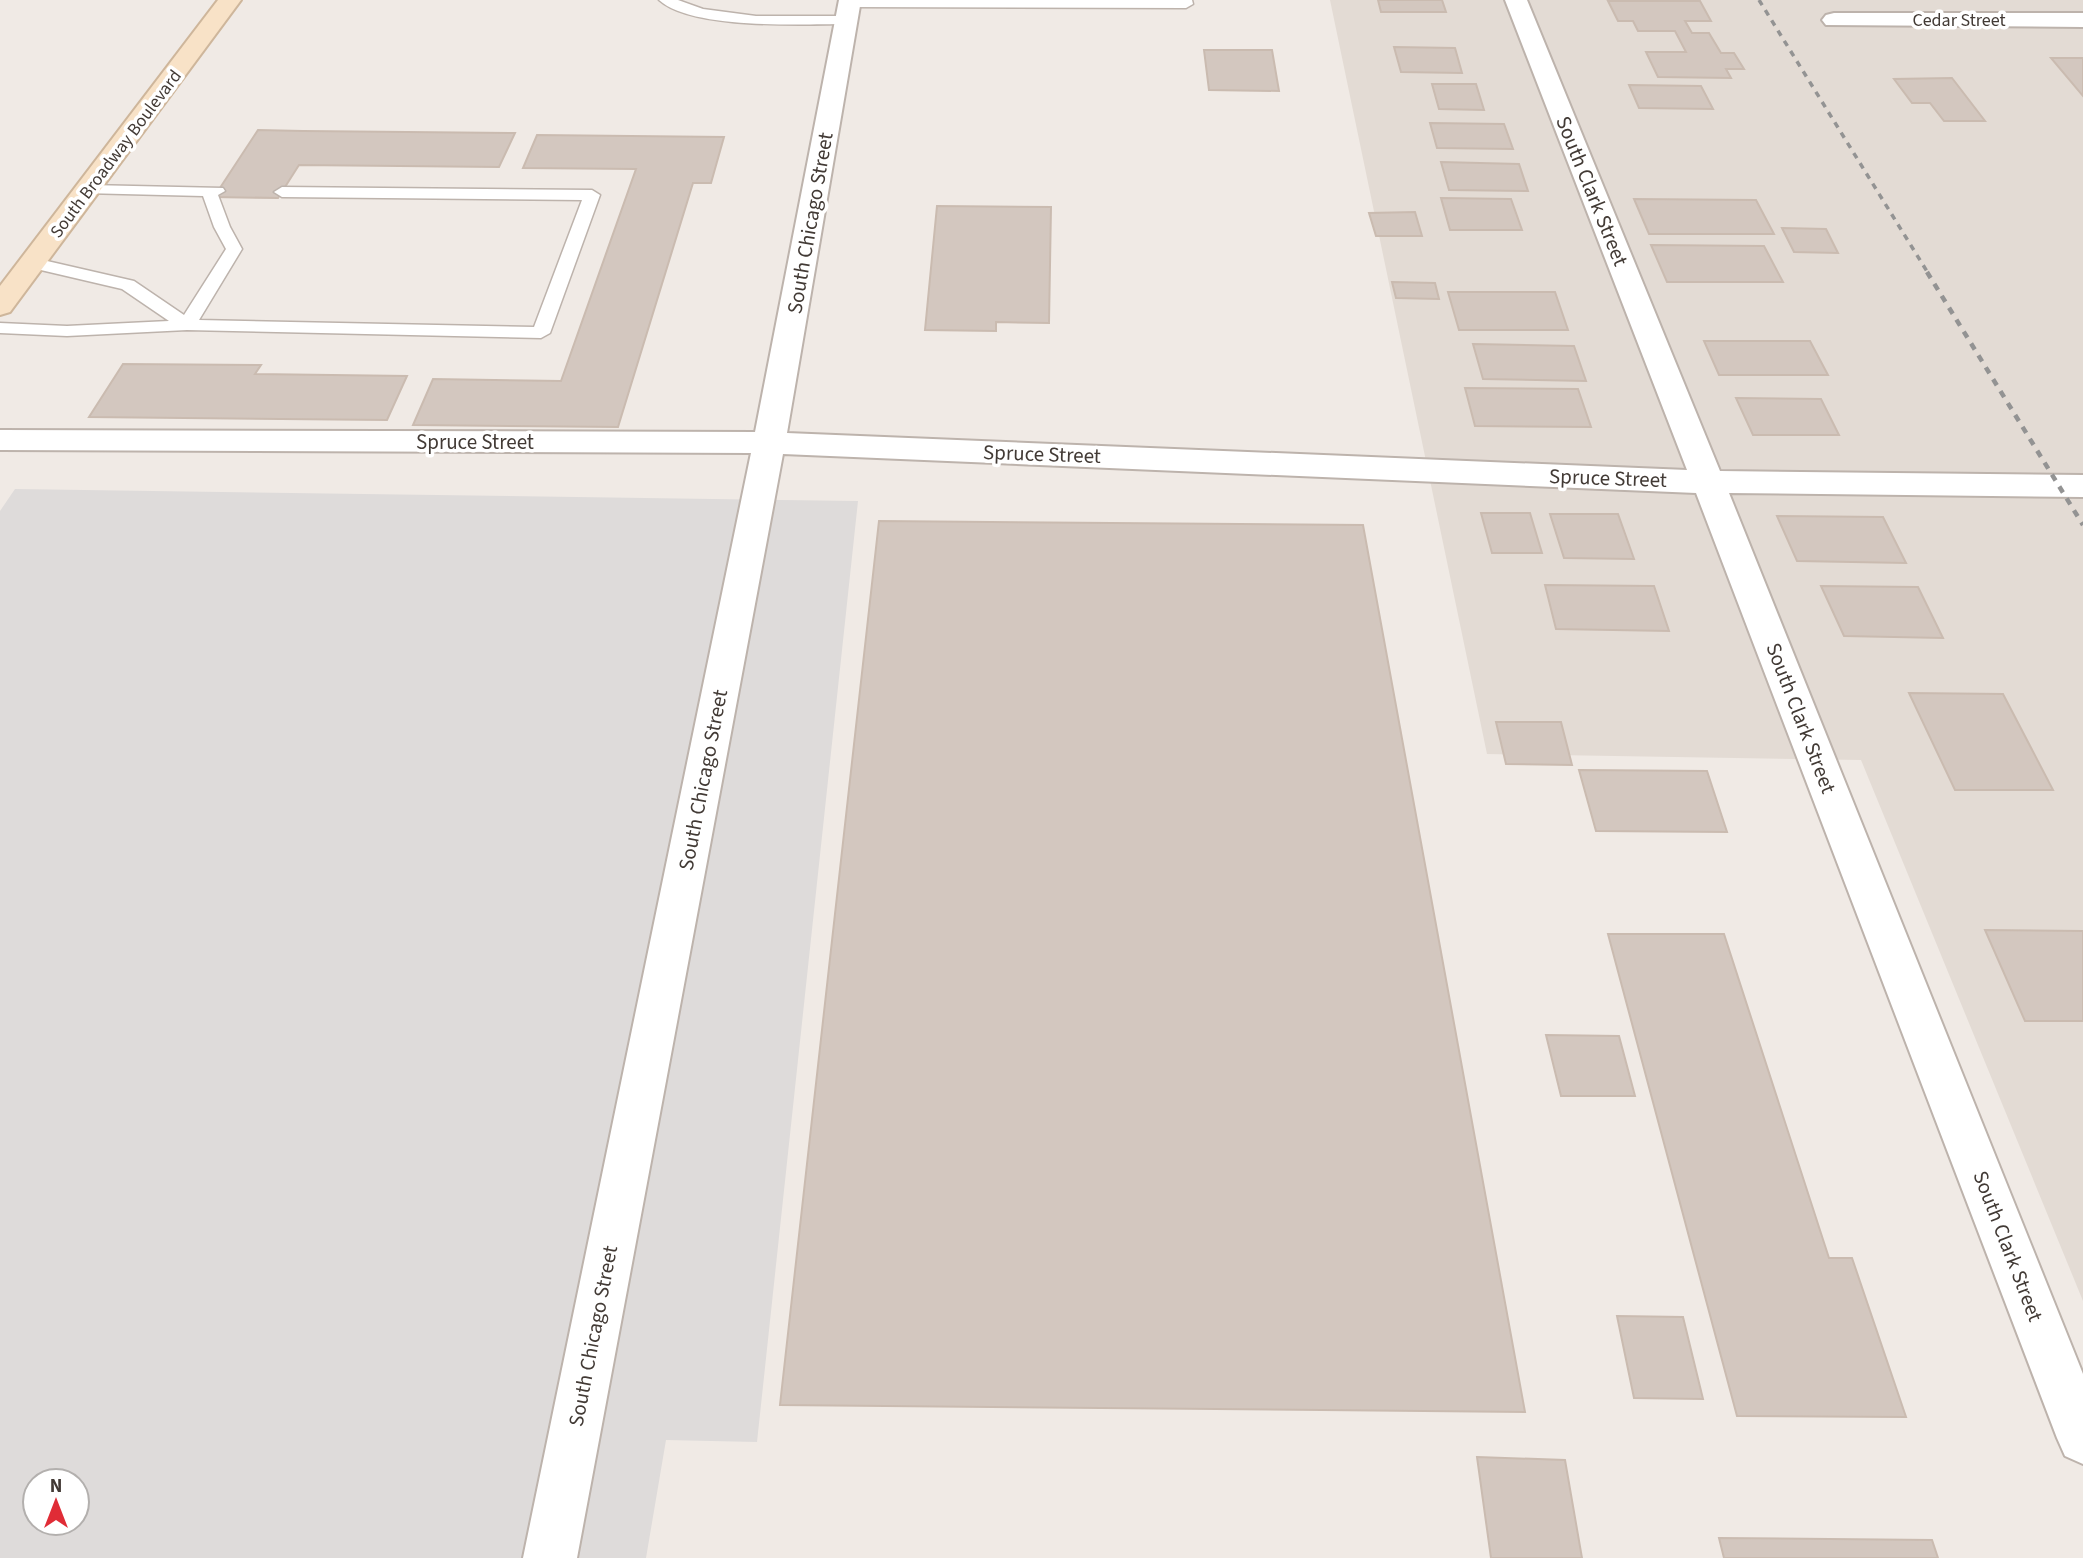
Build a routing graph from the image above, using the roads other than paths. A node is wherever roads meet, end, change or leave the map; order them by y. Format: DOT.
graph roads {
  1 [pos="230,0"];
  2 [pos="666,0"];
  3 [pos="1185,0"];
  4 [pos="1516,0"];
  5 [pos="982,2"];
  6 [pos="849,8"];
  7 [pos="1835,20"];
  8 [pos="2081,22"];
  9 [pos="89,190"];
  10 [pos="282,192"];
  11 [pos="34,263"];
  12 [pos="0,306"];
  13 [pos="187,325"];
  14 [pos="0,328"];
  15 [pos="0,440"];
  16 [pos="769,443"];
  17 [pos="1708,482"];
  18 [pos="2083,486"];
  19 [pos="2083,1438"];
  20 [pos="550,1558"];
  1 -- 9 [label="main road, South Broadway Boulevard"];
  2 -- 6 [label="lane"];
  3 -- 5 [label="lane"];
  4 -- 17 [label="street, South Clark Street"];
  5 -- 6 [label="lane"];
  6 -- 16 [label="street, South Chicago Street"];
  7 -- 8 [label="street, Cedar Street"];
  9 -- 11 [label="main road, South Broadway Boulevard"];
  9 -- 13 [label="lane"];
  10 -- 13 [label="lane"];
  11 -- 12 [label="main road, South Broadway Boulevard"];
  11 -- 13 [label="lane"];
  13 -- 14 [label="lane"];
  15 -- 16 [label="street, Spruce Street"];
  16 -- 17 [label="street, Spruce Street"];
  16 -- 20 [label="street, South Chicago Street"];
  17 -- 18 [label="street, Spruce Street"];
  17 -- 19 [label="street, South Clark Street"];
}
